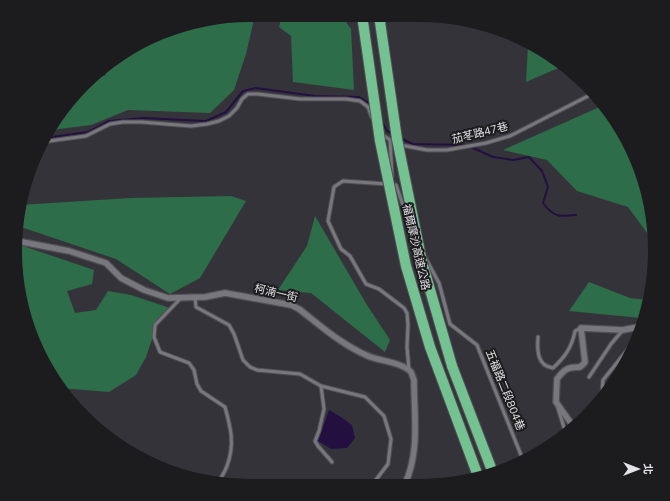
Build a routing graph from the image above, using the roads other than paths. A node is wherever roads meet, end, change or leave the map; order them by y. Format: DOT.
graph roads {
  1 [pos="363,22"];
  2 [pos="380,22"];
  3 [pos="588,96"];
  4 [pos="390,140"];
  5 [pos="50,141"];
  6 [pos="392,185"];
  7 [pos="22,242"];
  8 [pos="195,298"];
  9 [pos="180,299"];
  10 [pos="581,328"];
  11 [pos="635,328"];
  12 [pos="623,330"];
  13 [pos="538,337"];
  14 [pos="621,358"];
  15 [pos="409,370"];
  16 [pos="589,377"];
  17 [pos="321,386"];
  18 [pos="602,388"];
  19 [pos="556,402"];
  20 [pos="570,422"];
  21 [pos="564,427"];
  22 [pos="521,455"];
  23 [pos="332,462"];
  24 [pos="491,468"];
  25 [pos="476,472"];
  26 [pos="222,477"];
  27 [pos="376,479"];
  28 [pos="408,479"];
  1 -- 25 [label="highway, 福爾摩沙高速公路, bridge"];
  2 -- 24 [label="highway, 福爾摩沙高速公路, bridge"];
  3 -- 4 [label="lane, 茄苳路47巷"];
  4 -- 5 [label="lane"];
  4 -- 6 [label="lane"];
  6 -- 15 [label="lane"];
  6 -- 22 [label="lane, 五福路二段804巷"];
  7 -- 9 [label="street, 柯湳一街"];
  8 -- 9 [label="street, 柯湳一街"];
  8 -- 15 [label="street, 柯湳一街"];
  8 -- 17 [label="lane"];
  9 -- 26 [label="lane"];
  10 -- 12 [label="street"];
  10 -- 13 [label="lane"];
  10 -- 19 [label="street"];
  11 -- 12 [label="street"];
  12 -- 16 [label="lane"];
  14 -- 18 [label="lane"];
  15 -- 28 [label="street"];
  17 -- 23 [label="lane"];
  17 -- 27 [label="lane"];
  19 -- 20 [label="street"];
  19 -- 21 [label="lane"];
}
